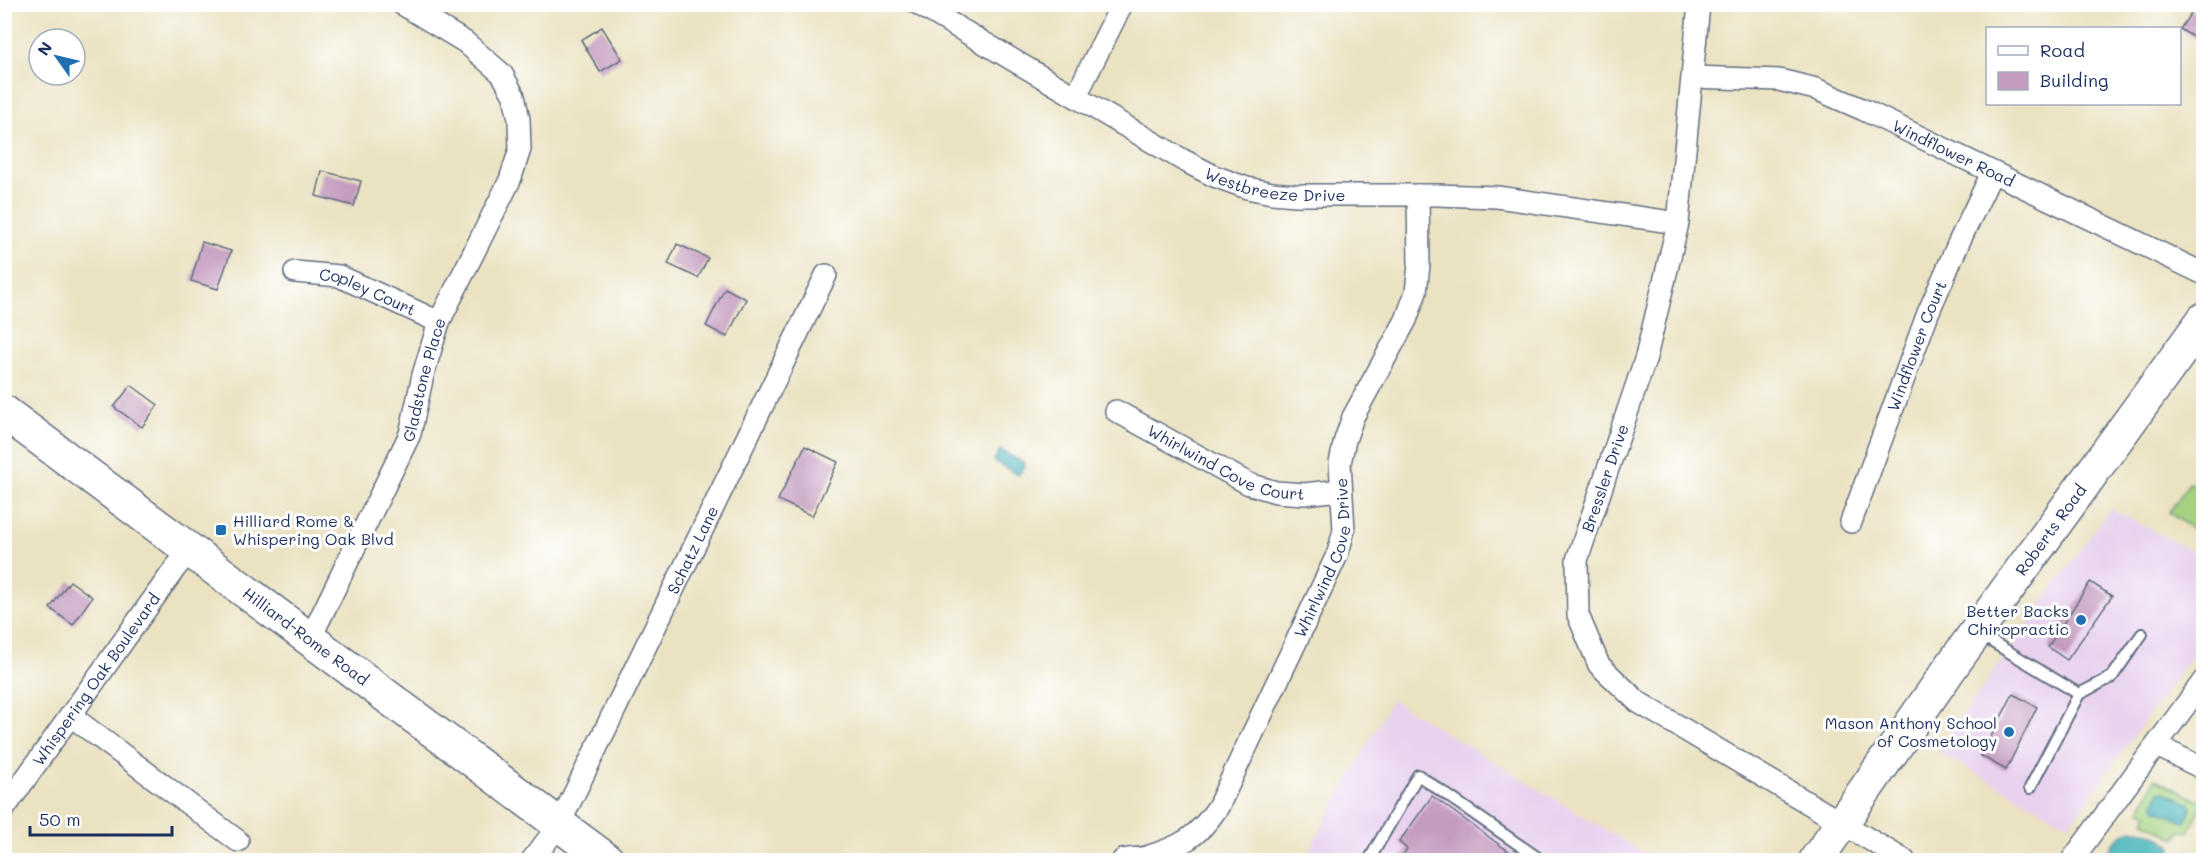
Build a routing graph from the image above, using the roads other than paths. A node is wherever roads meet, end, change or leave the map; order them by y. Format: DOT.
graph roads {
  1 [pos="402,4"];
  2 [pos="918,4"];
  3 [pos="1122,4"];
  4 [pos="1699,4"];
  5 [pos="1693,77"];
  6 [pos="1077,96"];
  7 [pos="1992,173"];
  8 [pos="1418,195"];
  9 [pos="1678,223"];
  10 [pos="295,272"];
  11 [pos="2204,274"];
  12 [pos="826,275"];
  13 [pos="2204,319"];
  14 [pos="440,322"];
  15 [pos="1116,411"];
  16 [pos="4,412"];
  17 [pos="1341,490"];
  18 [pos="1851,522"];
  19 [pos="191,550"];
  20 [pos="1976,633"];
  21 [pos="2142,634"];
  22 [pos="310,639"];
  23 [pos="2204,680"];
  24 [pos="2079,694"];
  25 [pos="71,716"];
  26 [pos="2157,746"];
  27 [pos="2195,765"];
  28 [pos="2030,788"];
  29 [pos="4,809"];
  30 [pos="1841,823"];
  31 [pos="559,825"];
  32 [pos="238,842"];
  33 [pos="532,861"];
  34 [pos="607,861"];
  35 [pos="1123,861"];
  36 [pos="1369,861"];
  37 [pos="1541,861"];
  38 [pos="1816,861"];
  39 [pos="1904,861"];
  40 [pos="2072,861"];
  1 -- 14 [label="street, Gladstone Place"];
  2 -- 6 [label="street, Westbreeze Drive"];
  3 -- 6 [label="street"];
  4 -- 5 [label="street, Bressler Drive"];
  5 -- 7 [label="street, Windflower Road"];
  5 -- 9 [label="street, Bressler Drive"];
  6 -- 8 [label="street, Westbreeze Drive"];
  7 -- 11 [label="street, Windflower Road"];
  7 -- 18 [label="street, Windflower Court"];
  8 -- 9 [label="street, Westbreeze Drive"];
  8 -- 17 [label="street, Whirlwind Cove Drive"];
  9 -- 30 [label="street, Bressler Drive"];
  10 -- 14 [label="street, Copley Court"];
  12 -- 31 [label="street, Schatz Lane"];
  13 -- 20 [label="main road, Roberts Road"];
  14 -- 22 [label="street, Gladstone Place"];
  15 -- 17 [label="street, Whirlwind Cove Court"];
  16 -- 19 [label="main road, Hilliard-Rome Road"];
  17 -- 35 [label="street, Whirlwind Cove Drive"];
  19 -- 22 [label="main road, Hilliard-Rome Road"];
  19 -- 25 [label="street, Whispering Oak Boulevard"];
  20 -- 24 [label="lane"];
  20 -- 30 [label="main road, Roberts Road"];
  21 -- 24 [label="lane"];
  22 -- 31 [label="main road, Hilliard-Rome Road"];
  23 -- 26 [label="street"];
  24 -- 28 [label="lane"];
  25 -- 29 [label="street, Whispering Oak Boulevard"];
  25 -- 32 [label="street"];
  26 -- 27 [label="street"];
  26 -- 40 [label="street"];
  30 -- 38 [label="main road, Roberts Road"];
  30 -- 39 [label="street, Bressler Drive"];
  31 -- 33 [label="street, Schatz Lane"];
  31 -- 34 [label="main road, Hilliard-Rome Road"];
  36 -- 37 [label="lane"];
}
